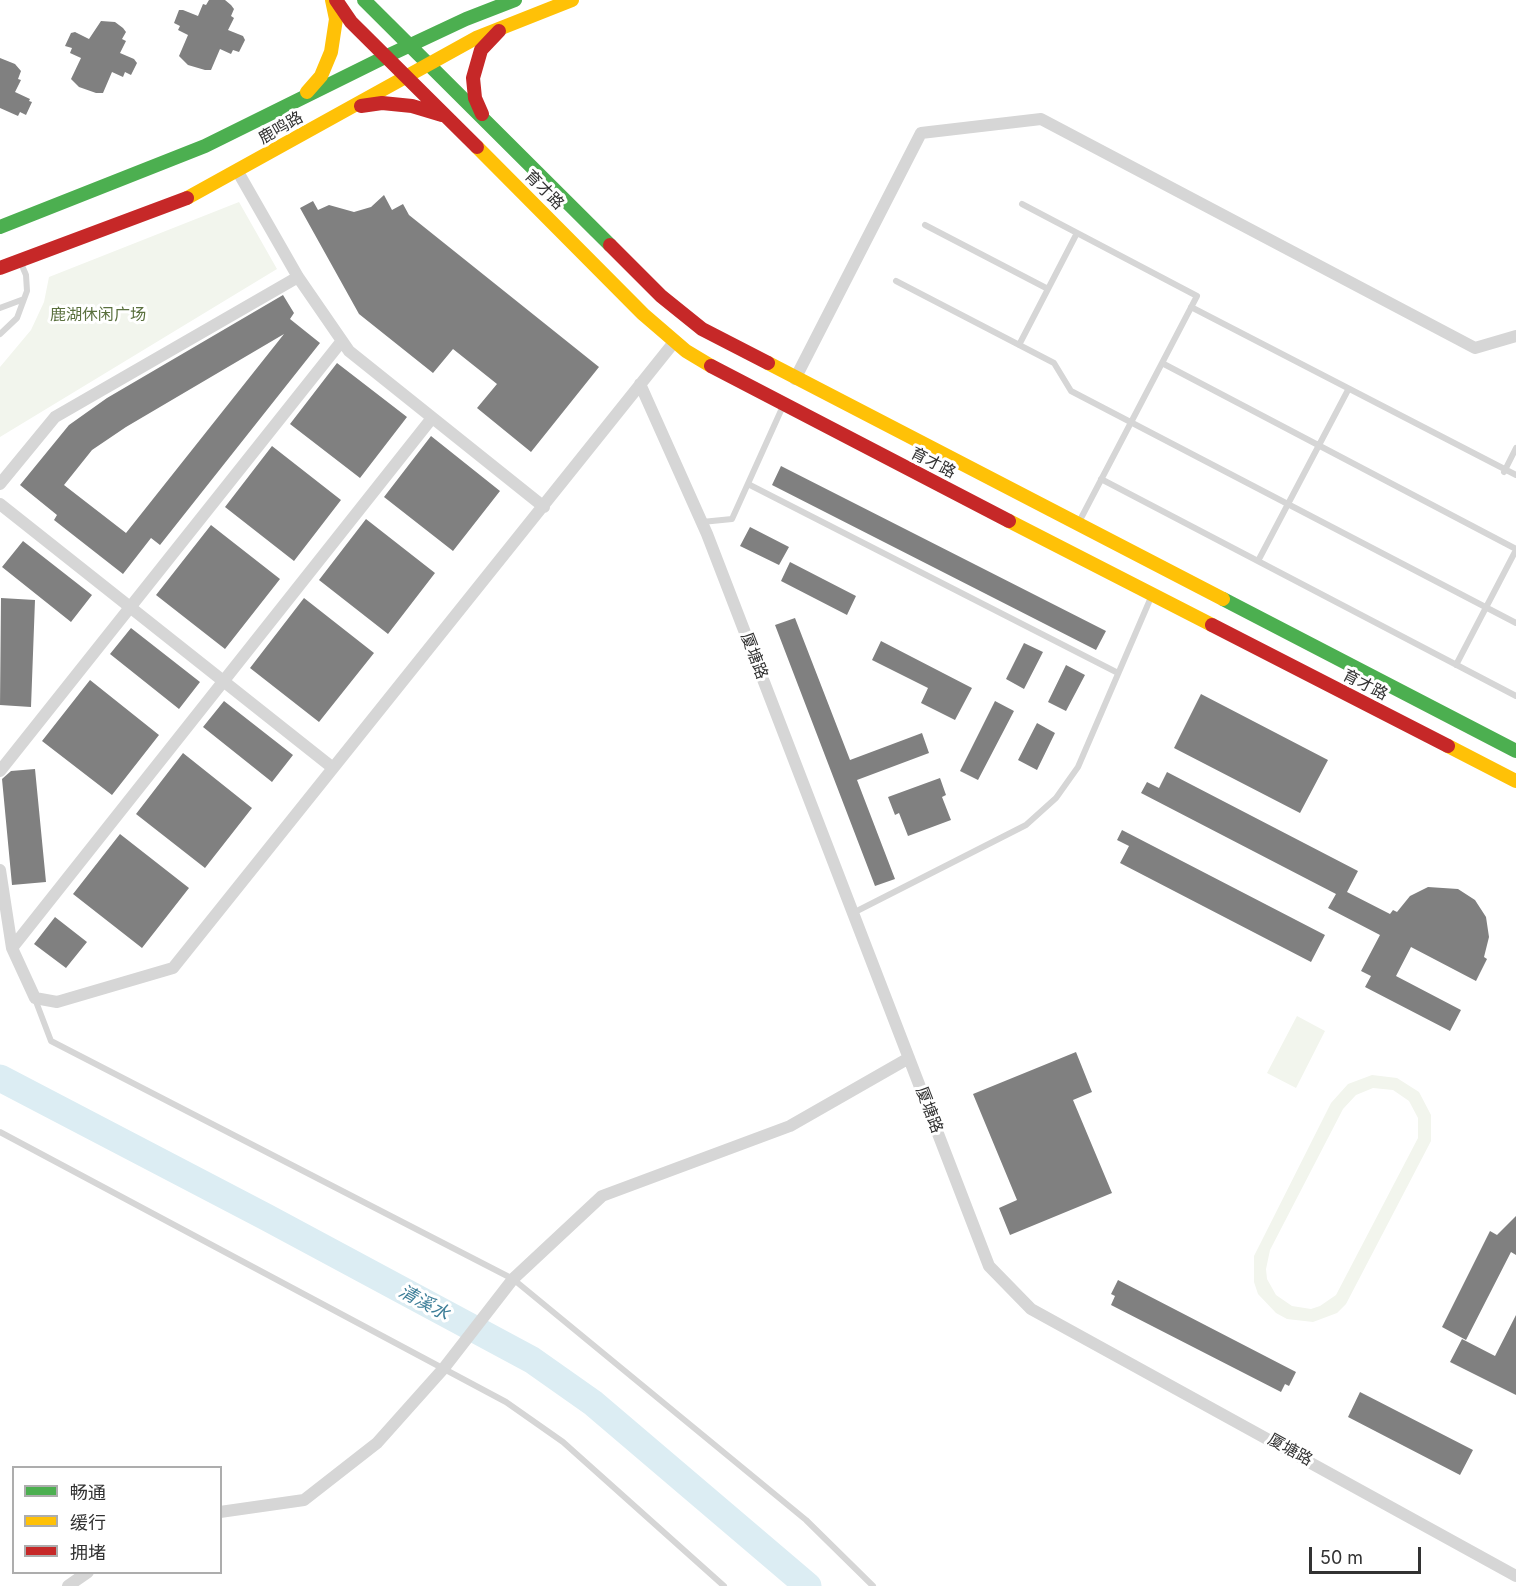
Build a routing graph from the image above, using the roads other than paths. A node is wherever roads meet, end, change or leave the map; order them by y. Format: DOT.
graph roads {
  1 [pos="334,0"];
  2 [pos="364,0"];
  3 [pos="515,0"];
  4 [pos="572,0"];
  5 [pos="503,27"];
  6 [pos="408,46"];
  7 [pos="385,57"];
  8 [pos="428,64"];
  9 [pos="405,76"];
  10 [pos="302,97"];
  11 [pos="350,107"];
  12 [pos="445,116"];
  13 [pos="485,121"];
  14 [pos="238,172"];
  15 [pos="1022,204"];
  16 [pos="925,225"];
  17 [pos="0,228"];
  18 [pos="1077,233"];
  19 [pos="20,261"];
  20 [pos="0,268"];
  21 [pos="298,277"];
  22 [pos="896,281"];
  23 [pos="1048,289"];
  24 [pos="24,299"];
  25 [pos="1191,307"];
  26 [pos="0,308"];
  27 [pos="0,334"];
  28 [pos="1516,336"];
  29 [pos="675,341"];
  30 [pos="341,342"];
  31 [pos="1019,345"];
  32 [pos="1162,363"];
  33 [pos="795,379"];
  34 [pos="640,384"];
  35 [pos="1348,390"];
  36 [pos="784,405"];
  37 [pos="432,418"];
  38 [pos="1131,421"];
  39 [pos="1319,446"];
  40 [pos="1516,448"];
  41 [pos="1504,472"];
  42 [pos="1516,475"];
  43 [pos="1101,479"];
  44 [pos="0,484"];
  45 [pos="748,484"];
  46 [pos="0,504"];
  47 [pos="1288,504"];
  48 [pos="544,507"];
  49 [pos="702,522"];
  50 [pos="1077,525"];
  51 [pos="1516,549"];
  52 [pos="1258,561"];
  53 [pos="1152,594"];
  54 [pos="130,607"];
  55 [pos="1486,607"];
  56 [pos="1516,623"];
  57 [pos="1456,665"];
  58 [pos="1118,673"];
  59 [pos="224,681"];
  60 [pos="1516,696"];
  61 [pos="1516,751"];
  62 [pos="333,768"];
  63 [pos="0,771"];
  64 [pos="1516,782"];
  65 [pos="0,870"];
  66 [pos="853,914"];
  67 [pos="12,948"];
  68 [pos="34,998"];
  69 [pos="909,1058"];
  70 [pos="0,1132"];
  71 [pos="513,1279"];
  72 [pos="444,1368"];
  73 [pos="222,1512"];
  74 [pos="85,1574"];
  75 [pos="1516,1576"];
  76 [pos="68,1586"];
  77 [pos="724,1586"];
  78 [pos="873,1586"];
  1 -- 7 [label="main road, 育才路"];
  1 -- 10 [label="main road"];
  2 -- 6 [label="main road, 育才路"];
  3 -- 6 [label="main road, 鹿鸣路"];
  4 -- 5 [label="main road, 鹿鸣路"];
  5 -- 8 [label="main road, 鹿鸣路"];
  5 -- 13 [label="main road"];
  6 -- 7 [label="main road, 鹿鸣路"];
  6 -- 8 [label="main road, 育才路"];
  7 -- 9 [label="main road, 育才路"];
  7 -- 10 [label="main road, 鹿鸣路"];
  8 -- 9 [label="main road, 鹿鸣路"];
  8 -- 13 [label="main road, 育才路"];
  9 -- 11 [label="main road, 鹿鸣路"];
  9 -- 12 [label="main road, 育才路"];
  10 -- 17 [label="main road, 鹿鸣路"];
  11 -- 12 [label="main road"];
  11 -- 14 [label="main road, 鹿鸣路"];
  12 -- 29 [label="main road, 育才路"];
  13 -- 33 [label="main road, 育才路"];
  14 -- 19 [label="main road, 鹿鸣路"];
  14 -- 21 [label="street"];
  15 -- 18 [label="lane"];
  16 -- 23 [label="lane"];
  18 -- 23 [label="lane"];
  18 -- 25 [label="lane"];
  19 -- 20 [label="main road, 鹿鸣路"];
  19 -- 24 [label="lane"];
  21 -- 30 [label="street"];
  21 -- 44 [label="street"];
  22 -- 31 [label="lane"];
  23 -- 31 [label="lane"];
  24 -- 26 [label="lane"];
  24 -- 27 [label="lane"];
  25 -- 32 [label="lane"];
  25 -- 35 [label="lane"];
  28 -- 33 [label="street"];
  29 -- 34 [label="street"];
  29 -- 36 [label="main road, 育才路"];
  30 -- 37 [label="street"];
  30 -- 54 [label="street"];
  31 -- 38 [label="lane"];
  32 -- 38 [label="lane"];
  32 -- 39 [label="lane"];
  33 -- 50 [label="main road, 育才路"];
  34 -- 48 [label="street"];
  34 -- 49 [label="street, 厦塘路"];
  35 -- 39 [label="lane"];
  35 -- 41 [label="lane"];
  36 -- 45 [label="lane"];
  36 -- 53 [label="main road, 育才路"];
  37 -- 48 [label="street"];
  37 -- 59 [label="street"];
  38 -- 43 [label="lane"];
  38 -- 47 [label="lane"];
  39 -- 47 [label="lane"];
  39 -- 51 [label="lane"];
  40 -- 41 [label="lane"];
  41 -- 42 [label="lane"];
  43 -- 50 [label="lane"];
  43 -- 52 [label="lane"];
  45 -- 49 [label="lane"];
  45 -- 58 [label="lane"];
  46 -- 54 [label="street"];
  47 -- 52 [label="lane"];
  47 -- 55 [label="lane"];
  48 -- 62 [label="street"];
  49 -- 66 [label="street, 厦塘路"];
  50 -- 61 [label="main road, 育才路"];
  51 -- 55 [label="lane"];
  52 -- 57 [label="lane"];
  53 -- 58 [label="lane"];
  53 -- 64 [label="main road, 育才路"];
  54 -- 59 [label="street"];
  54 -- 63 [label="street"];
  55 -- 56 [label="lane"];
  55 -- 57 [label="lane"];
  57 -- 60 [label="lane"];
  58 -- 66 [label="lane"];
  59 -- 62 [label="street"];
  59 -- 67 [label="street"];
  62 -- 68 [label="street"];
  65 -- 67 [label="street"];
  66 -- 69 [label="street, 厦塘路"];
  67 -- 68 [label="street"];
  68 -- 71 [label="lane"];
  69 -- 71 [label="street"];
  69 -- 75 [label="street, 厦塘路"];
  70 -- 72 [label="lane"];
  71 -- 72 [label="street"];
  71 -- 78 [label="lane"];
  72 -- 73 [label="street"];
  72 -- 77 [label="lane"];
  74 -- 76 [label="street"];
}
